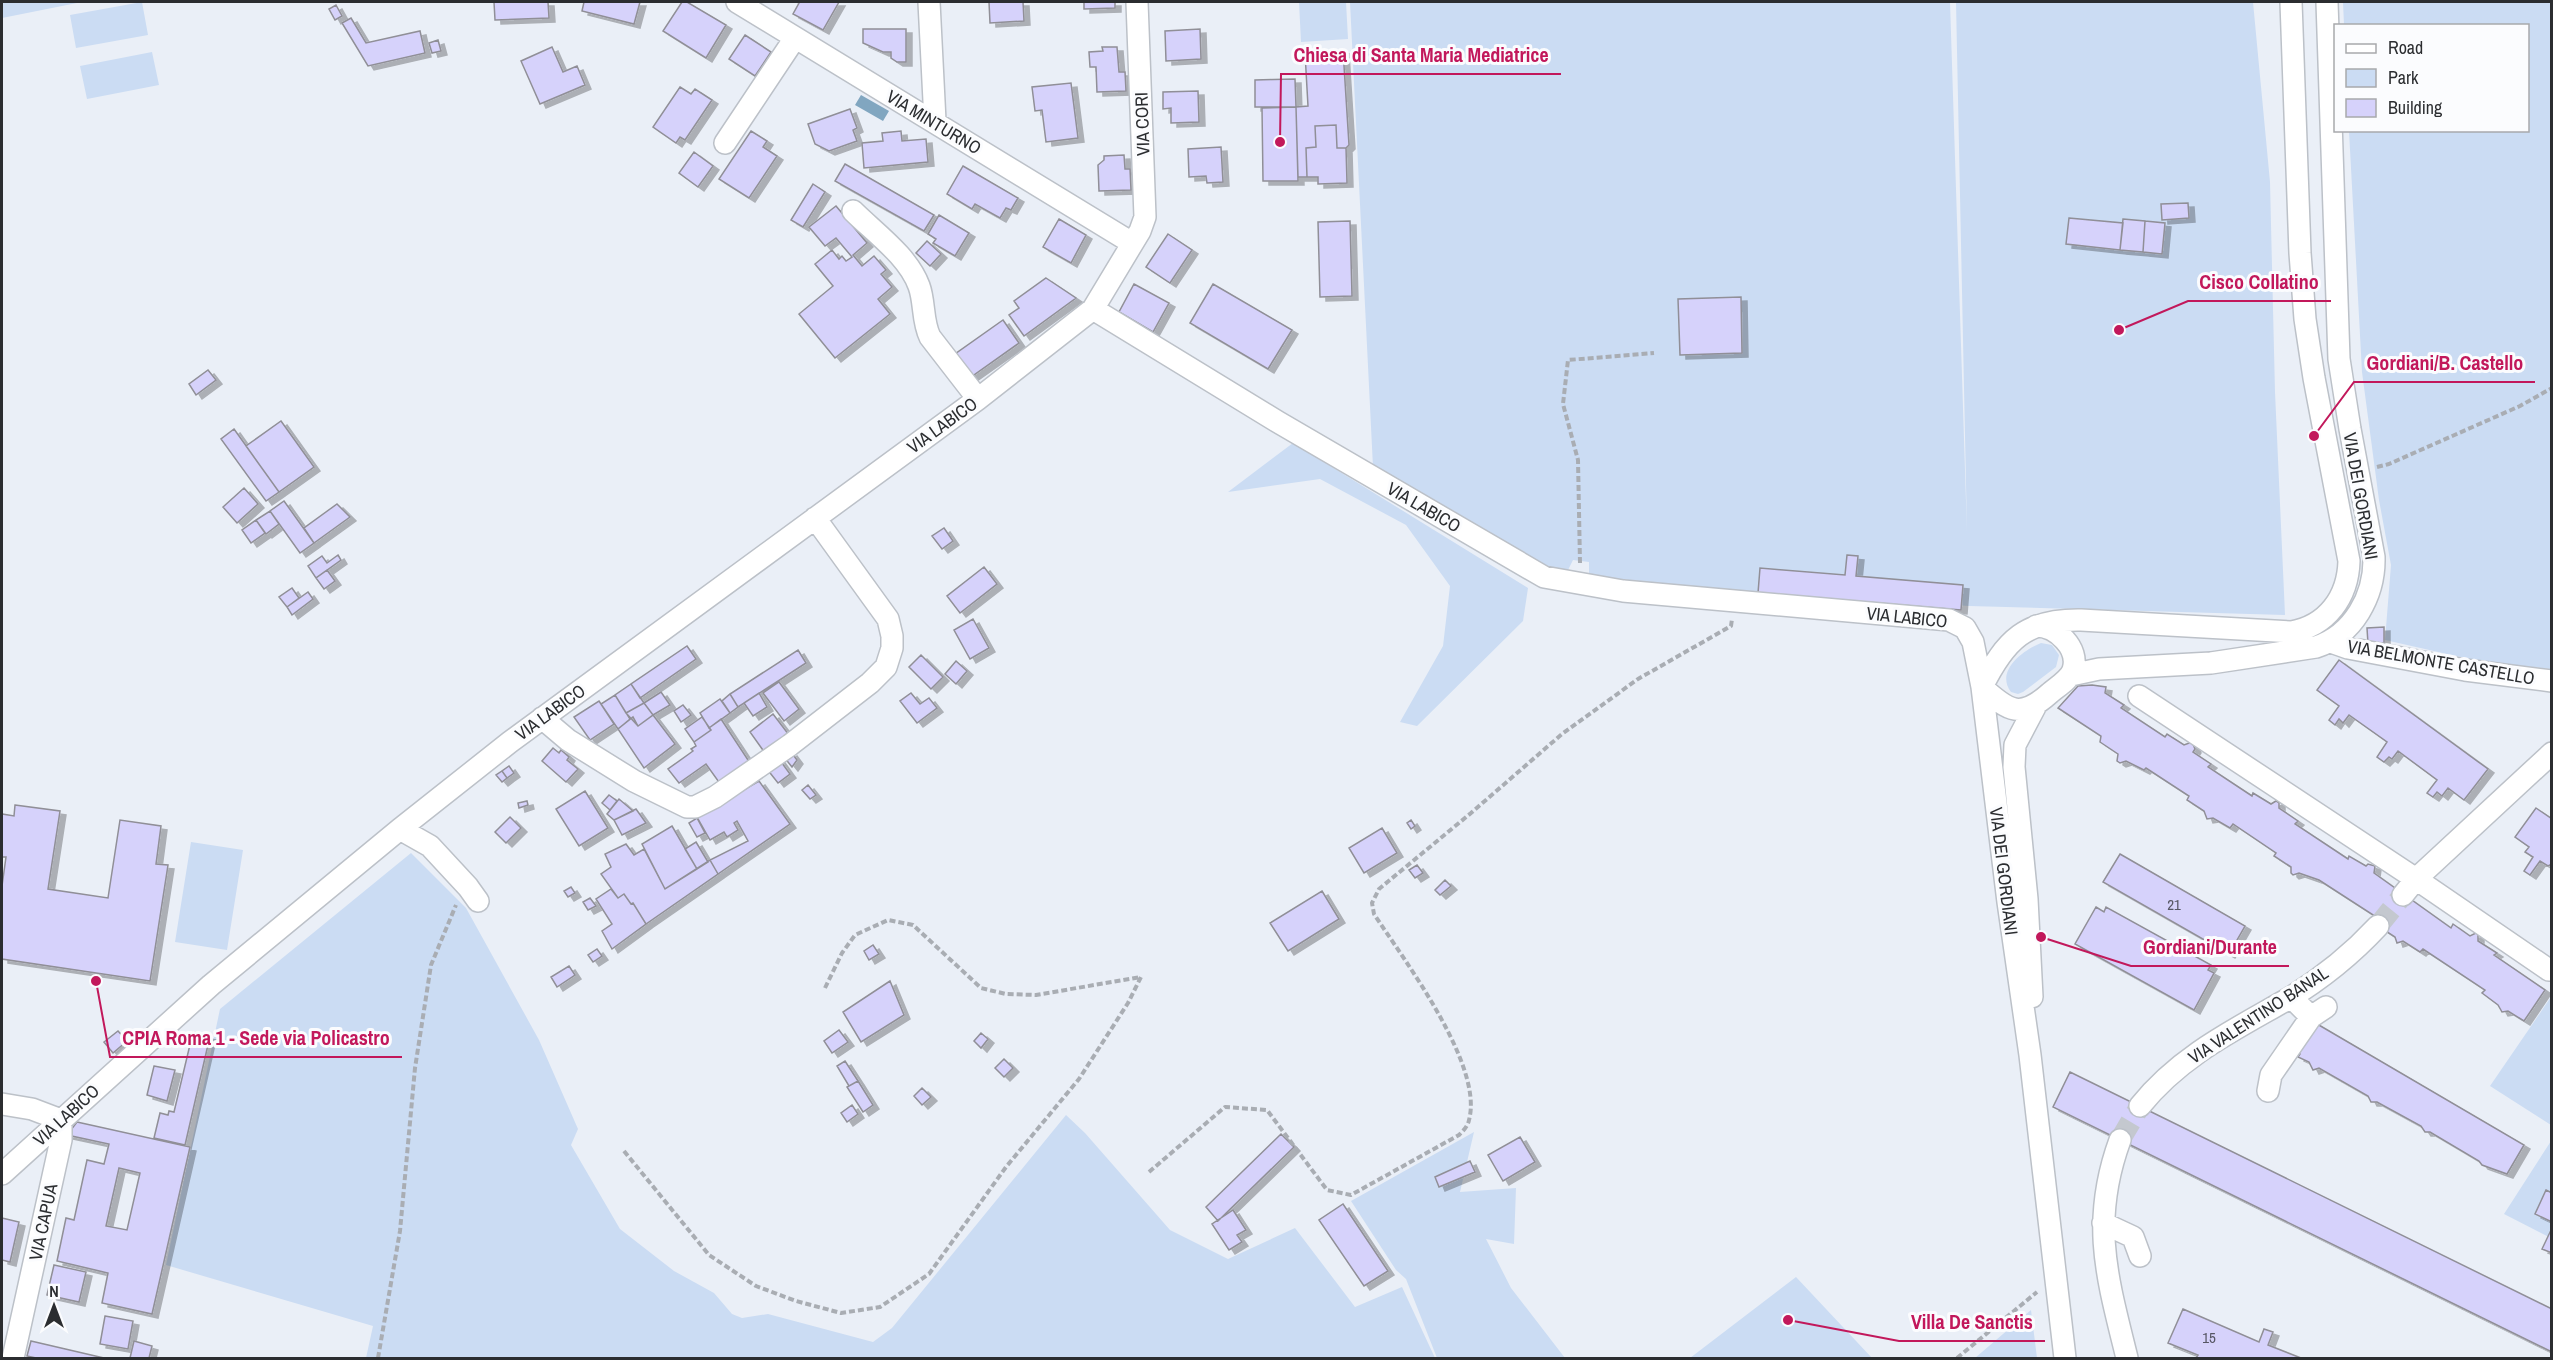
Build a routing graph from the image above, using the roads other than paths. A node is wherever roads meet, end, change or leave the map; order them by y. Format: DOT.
graph roads {
  1 [pos="737,2"];
  2 [pos="929,2"];
  3 [pos="1137,2"];
  4 [pos="2291,2"];
  5 [pos="2327,2"];
  6 [pos="795,38"];
  7 [pos="935,121"];
  8 [pos="725,143"];
  9 [pos="853,211"];
  10 [pos="1132,243"];
  11 [pos="1093,309"];
  12 [pos="978,399"];
  13 [pos="815,518"];
  14 [pos="2036,626"];
  15 [pos="2331,642"];
  16 [pos="2070,675"];
  17 [pos="2552,681"];
  18 [pos="1982,687"];
  19 [pos="2139,696"];
  20 [pos="2035,707"];
  21 [pos="543,718"];
  22 [pos="2552,753"];
  23 [pos="400,829"];
  24 [pos="2410,887"];
  25 [pos="473,894"];
  26 [pos="2378,926"];
  27 [pos="2549,970"];
  28 [pos="2290,997"];
  29 [pos="2030,1054"];
  30 [pos="2268,1091"];
  31 [pos="2152,1097"];
  32 [pos="2,1104"];
  33 [pos="61,1120"];
  34 [pos="2120,1140"];
  35 [pos="2,1174"];
  36 [pos="2103,1222"];
  37 [pos="2140,1256"];
  38 [pos="13,1359"];
  39 [pos="2065,1359"];
  40 [pos="2127,1359"];
  1 -- 6 [label="street, VIA MINTURNO"];
  2 -- 7 [label="street"];
  3 -- 10 [label="street, VIA CORI"];
  4 -- 14 [label="street, VIA DEI GORDIANI"];
  5 -- 15 [label="street, VIA DEI GORDIANI"];
  6 -- 7 [label="street, VIA MINTURNO"];
  6 -- 8 [label="street"];
  7 -- 10 [label="street, VIA MINTURNO"];
  9 -- 12 [label="street"];
  10 -- 11 [label="street, VIA CORI"];
  11 -- 12 [label="street, VIA LABICO"];
  11 -- 18 [label="street, VIA LABICO"];
  12 -- 13 [label="street, VIA LABICO"];
  13 -- 21 [label="street, VIA LABICO"];
  13 -- 21 [label="street"];
  14 -- 16 [label="street"];
  14 -- 18 [label="street"];
  15 -- 16 [label="street, VIA DEI GORDIANI"];
  15 -- 17 [label="street, VIA BELMONTE CASTELLO"];
  16 -- 20 [label="street"];
  18 -- 20 [label="street"];
  18 -- 29 [label="street, VIA DEI GORDIANI"];
  19 -- 24 [label="street"];
  20 -- 29 [label="street, VIA DEI GORDIANI"];
  21 -- 23 [label="street, VIA LABICO"];
  22 -- 24 [label="street"];
  23 -- 25 [label="street"];
  23 -- 33 [label="street, VIA LABICO"];
  24 -- 27 [label="street"];
  26 -- 28 [label="street, VIA VALENTINO BANAL"];
  28 -- 30 [label="street"];
  28 -- 31 [label="street, VIA VALENTINO BANAL"];
  29 -- 39 [label="street, VIA DEI GORDIANI"];
  32 -- 33 [label="street"];
  33 -- 35 [label="street, VIA LABICO"];
  33 -- 38 [label="street, VIA CAPUA"];
  34 -- 36 [label="street"];
  36 -- 37 [label="street"];
  36 -- 40 [label="street"];
}
